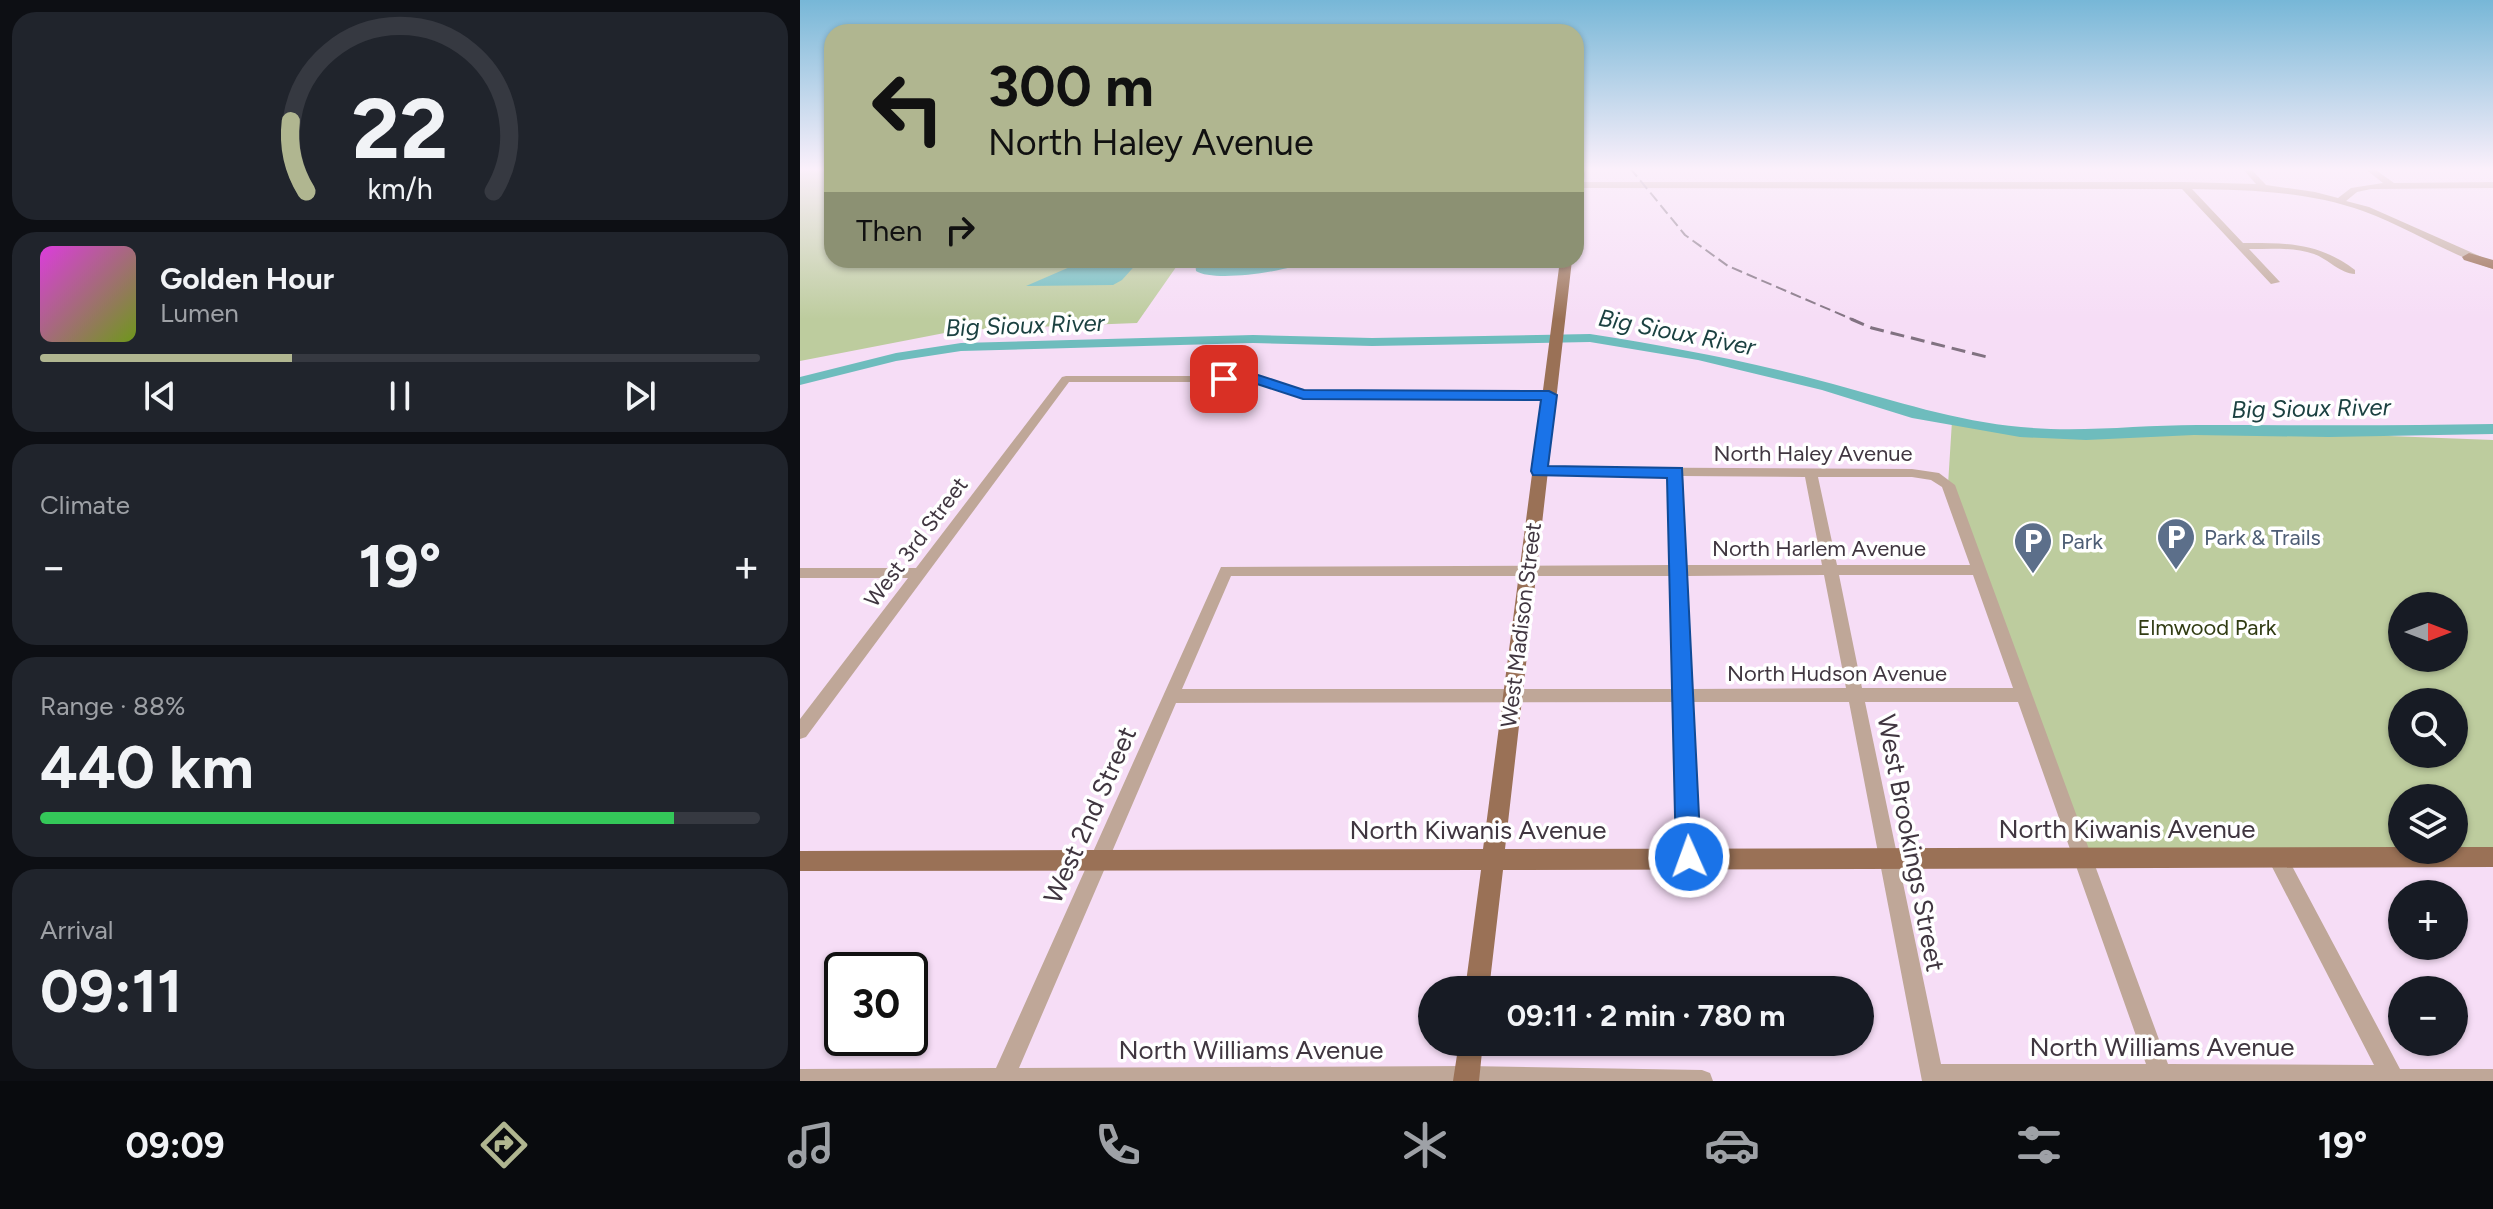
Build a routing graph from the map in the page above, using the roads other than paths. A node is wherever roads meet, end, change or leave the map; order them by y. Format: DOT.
graph roads {
  1 [pos="2215,218"];
  2 [pos="2391,218"];
  3 [pos="2436,240"];
  4 [pos="2241,246"];
  5 [pos="2469,257"];
  6 [pos="2493,264"];
  7 [pos="1565,268"];
  8 [pos="2351,272"];
  9 [pos="2275,282"];
  10 [pos="1549,395"];
  11 [pos="1539,471"];
  12 [pos="1676,472"];
  13 [pos="1811,473"];
  14 [pos="1679,570"];
  15 [pos="1980,570"];
  16 [pos="1226,571"];
  17 [pos="1528,571"];
  18 [pos="1829,571"];
  19 [pos="800,573"];
  20 [pos="921,573"];
  21 [pos="1683,695"];
  22 [pos="2025,695"];
  23 [pos="1170,696"];
  24 [pos="1513,696"];
  25 [pos="1856,696"];
  26 [pos="800,732"];
  27 [pos="2081,856"];
  28 [pos="1689,857"];
  29 [pos="1887,857"];
  30 [pos="2277,857"];
  31 [pos="2493,857"];
  32 [pos="1492,859"];
  33 [pos="1098,860"];
  34 [pos="800,861"];
  35 [pos="1479,976"];
  36 [pos="1469,1056"];
  37 [pos="1933,1078"];
  38 [pos="2162,1078"];
  39 [pos="1466,1079"];
  40 [pos="2393,1079"];
  41 [pos="800,1080"];
  42 [pos="1002,1080"];
  43 [pos="1702,1080"];
  44 [pos="2493,1080"];
  1 -- 4 [label="street"];
  2 -- 3 [label="street"];
  3 -- 5 [label="street"];
  3 -- 6 [label="street"];
  4 -- 8 [label="street"];
  4 -- 9 [label="street"];
  5 -- 6 [label="highway"];
  7 -- 10 [label="main road, West Madison Street"];
  10 -- 11 [label="main road, West Madison Street"];
  10 -- 20 [label="street, West 3rd Street"];
  11 -- 12 [label="street, North Haley Avenue"];
  11 -- 17 [label="main road, West Madison Street"];
  12 -- 13 [label="street, North Haley Avenue"];
  12 -- 14 [label="street"];
  13 -- 15 [label="street, North Haley Avenue"];
  13 -- 18 [label="street, West Brookings Street"];
  14 -- 17 [label="street, North Harlem Avenue"];
  14 -- 18 [label="street, North Harlem Avenue"];
  14 -- 21 [label="street"];
  15 -- 18 [label="street, North Harlem Avenue"];
  15 -- 22 [label="street"];
  16 -- 17 [label="street, North Harlem Avenue"];
  16 -- 23 [label="street, West 2nd Street"];
  17 -- 24 [label="main road, West Madison Street"];
  18 -- 25 [label="street, West Brookings Street"];
  19 -- 20 [label="street"];
  20 -- 26 [label="street, West 3rd Street"];
  21 -- 24 [label="street, North Hudson Avenue"];
  21 -- 25 [label="street, North Hudson Avenue"];
  21 -- 28 [label="street"];
  22 -- 25 [label="street, North Hudson Avenue"];
  22 -- 27 [label="street"];
  23 -- 24 [label="street, North Hudson Avenue"];
  23 -- 33 [label="street, West 2nd Street"];
  24 -- 32 [label="main road, West Madison Street"];
  25 -- 29 [label="street, West Brookings Street"];
  27 -- 29 [label="main road, North Kiwanis Avenue"];
  27 -- 30 [label="main road, North Kiwanis Avenue"];
  27 -- 38 [label="street"];
  28 -- 29 [label="main road, North Kiwanis Avenue"];
  28 -- 32 [label="main road, North Kiwanis Avenue"];
  29 -- 37 [label="street, West Brookings Street"];
  30 -- 31 [label="main road, North Kiwanis Avenue"];
  30 -- 40 [label="street"];
  32 -- 33 [label="main road, North Kiwanis Avenue"];
  32 -- 35 [label="main road, West Madison Street"];
  33 -- 34 [label="main road, North Kiwanis Avenue"];
  33 -- 42 [label="street, West 2nd Street"];
  36 -- 39 [label="main road"];
  37 -- 38 [label="street, North Williams Avenue"];
  38 -- 40 [label="street, North Williams Avenue"];
  39 -- 42 [label="street, North Williams Avenue"];
  39 -- 43 [label="street, North Williams Avenue"];
  40 -- 44 [label="street, North Williams Avenue"];
  41 -- 42 [label="street, North Williams Avenue"];
}
